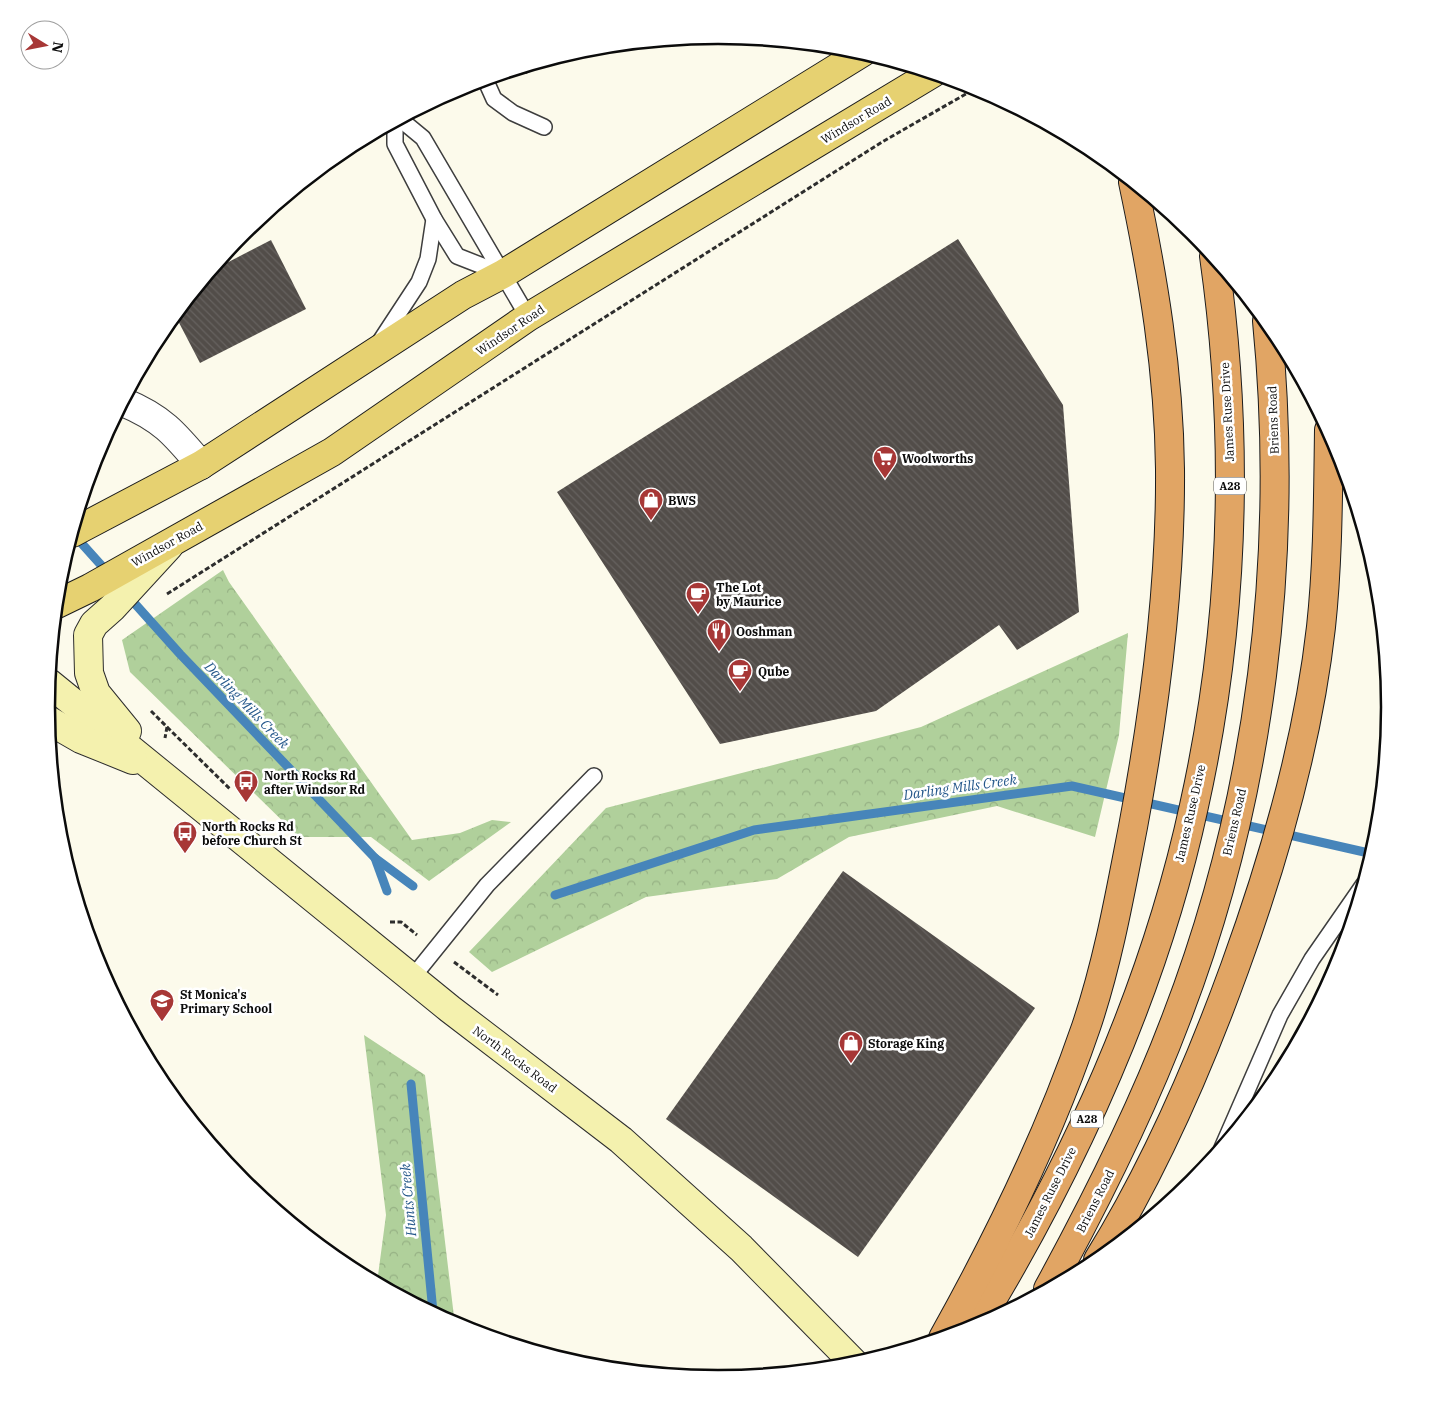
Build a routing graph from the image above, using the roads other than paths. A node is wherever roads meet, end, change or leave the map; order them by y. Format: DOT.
graph roads {
  1 [pos="854,57"];
  2 [pos="926,77"];
  3 [pos="488,85"];
  4 [pos="405,123"];
  5 [pos="544,127"];
  6 [pos="395,129"];
  7 [pos="1135,191"];
  8 [pos="434,219"];
  9 [pos="1215,268"];
  10 [pos="503,274"];
  11 [pos="528,317"];
  12 [pos="1268,336"];
  13 [pos="371,354"];
  14 [pos="129,405"];
  15 [pos="1328,447"];
  16 [pos="201,464"];
  17 [pos="80,529"];
  18 [pos="165,547"];
  19 [pos="64,600"];
  20 [pos="56,688"];
  21 [pos="56,724"];
  22 [pos="160,771"];
  23 [pos="594,776"];
  24 [pos="1352,901"];
  25 [pos="412,978"];
  26 [pos="1231,1128"];
  27 [pos="1107,1244"];
  28 [pos="1054,1279"];
  29 [pos="982,1315"];
  30 [pos="947,1329"];
  31 [pos="849,1358"];
  1 -- 10 [label="main road"];
  2 -- 11 [label="main road, Windsor Road"];
  3 -- 5 [label="lane"];
  4 -- 10 [label="lane"];
  6 -- 8 [label="lane"];
  7 -- 30 [label="highway"];
  8 -- 10 [label="lane"];
  8 -- 13 [label="lane"];
  9 -- 29 [label="highway, James Ruse Drive / A28"];
  10 -- 11 [label="lane"];
  10 -- 13 [label="main road"];
  11 -- 18 [label="main road, Windsor Road"];
  12 -- 28 [label="highway, Briens Road"];
  13 -- 16 [label="main road"];
  14 -- 16 [label="street"];
  15 -- 27 [label="highway"];
  16 -- 17 [label="main road"];
  18 -- 19 [label="main road, Windsor Road"];
  18 -- 22 [label="main road"];
  20 -- 22 [label="main road, North Rocks Road"];
  21 -- 22 [label="main road, North Rocks Road"];
  22 -- 25 [label="main road, North Rocks Road"];
  23 -- 25 [label="lane"];
  24 -- 26 [label="lane"];
  25 -- 31 [label="main road, North Rocks Road"];
}
